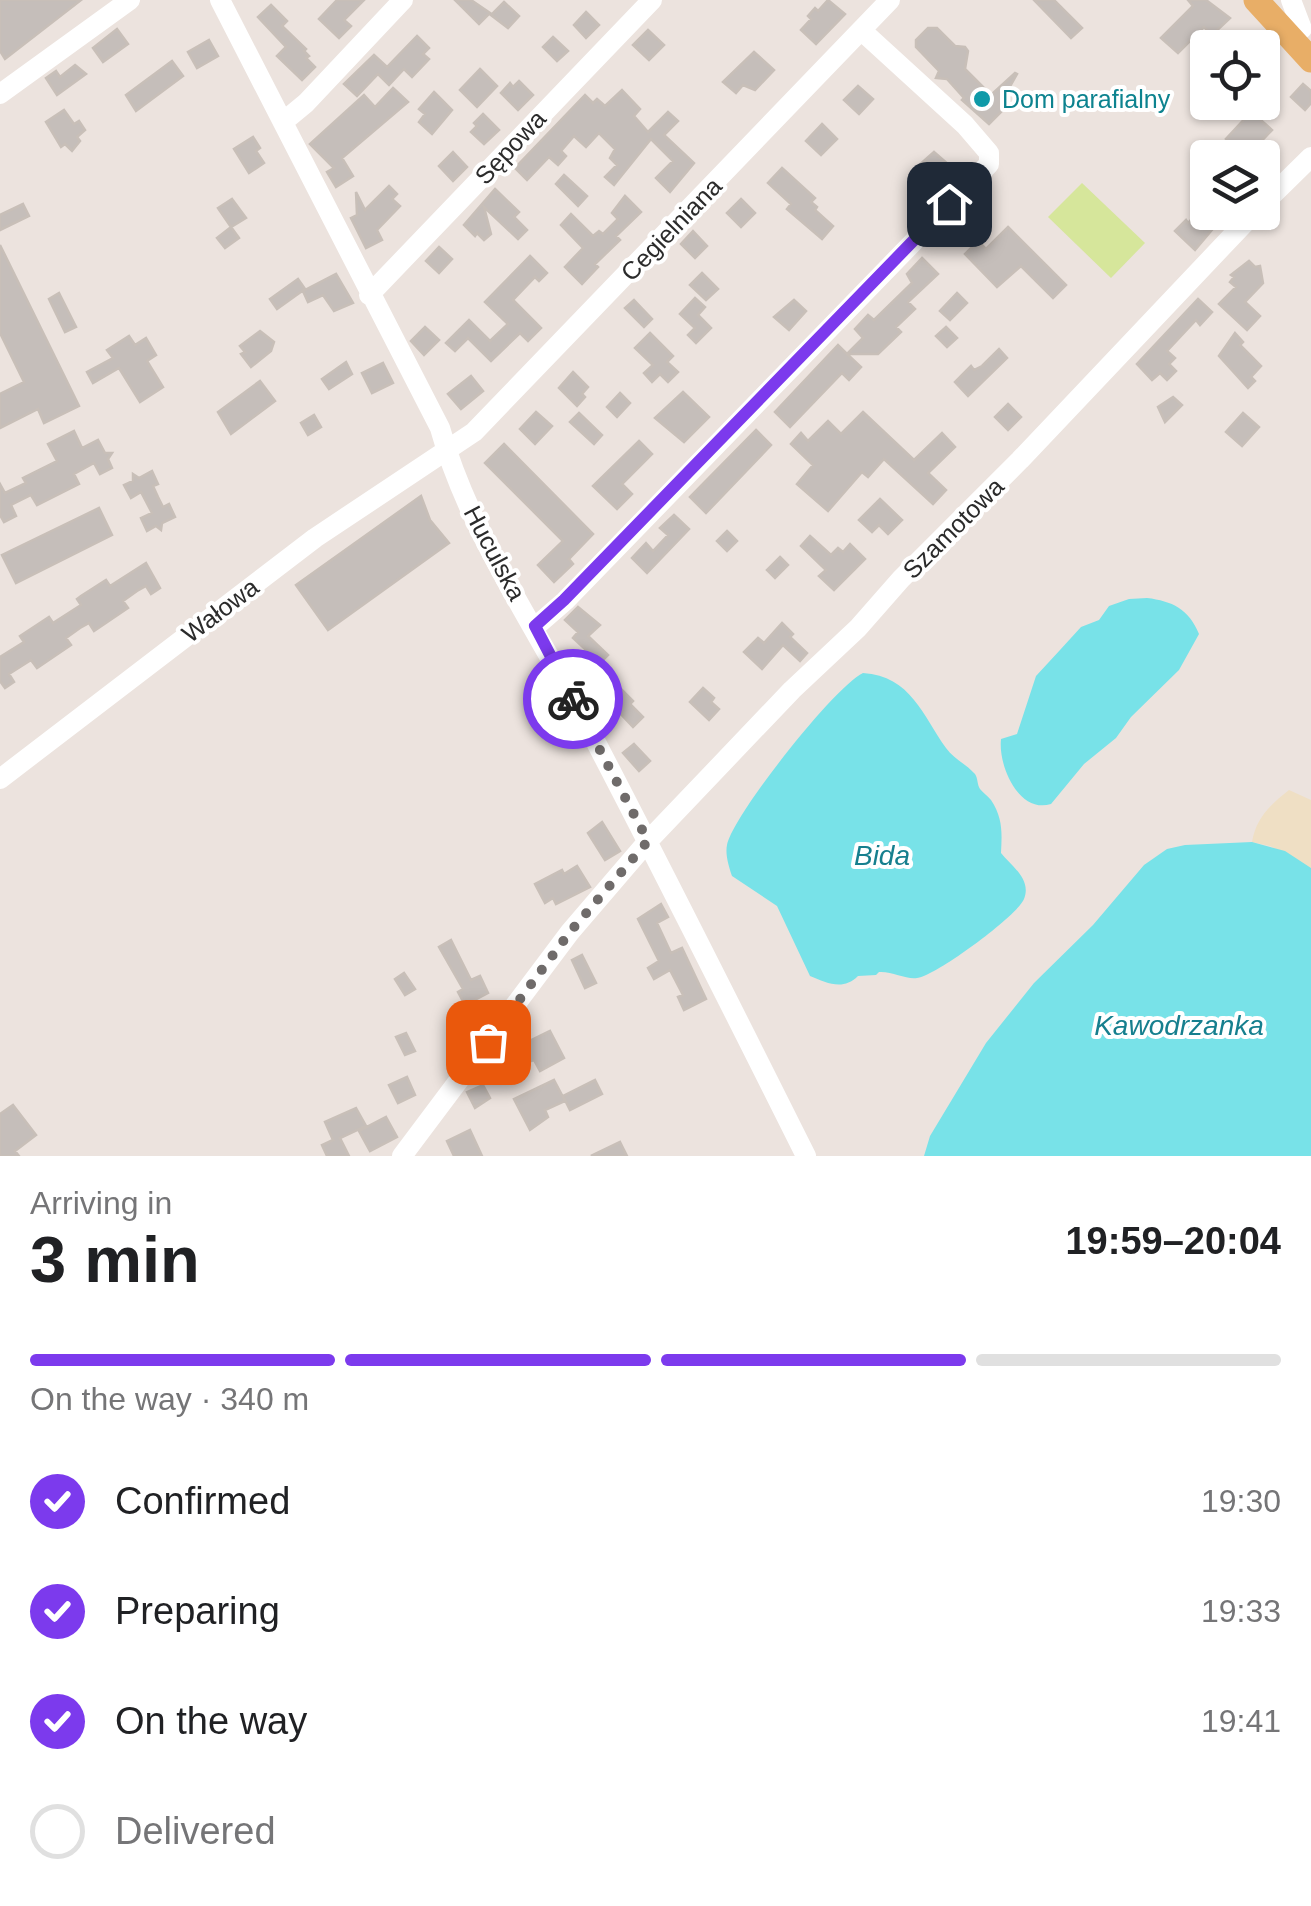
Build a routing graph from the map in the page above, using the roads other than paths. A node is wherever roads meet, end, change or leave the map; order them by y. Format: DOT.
graph roads {
  1 [pos="130,0"];
  2 [pos="220,0"];
  3 [pos="402,0"];
  4 [pos="652,0"];
  5 [pos="890,0"];
  6 [pos="1256,0"];
  7 [pos="1275,0"];
  8 [pos="1291,0"];
  9 [pos="861,30"];
  10 [pos="1306,34"];
  11 [pos="1311,60"];
  12 [pos="0,94"];
  13 [pos="283,122"];
  14 [pos="1311,157"];
  15 [pos="1280,188"];
  16 [pos="1239,230"];
  17 [pos="370,295"];
  18 [pos="446,452"];
  19 [pos="535,626"];
  20 [pos="3,767"];
  21 [pos="648,841"];
  22 [pos="402,1156"];
  23 [pos="806,1156"];
  1 -- 12 [label="street"];
  2 -- 13 [label="street, Huculska"];
  3 -- 13 [label="street"];
  4 -- 17 [label="street, Sępowa"];
  5 -- 9 [label="street, Cegielniana"];
  6 -- 11 [label="main road"];
  7 -- 10 [label="main road"];
  8 -- 10 [label="street"];
  9 -- 18 [label="street, Cegielniana"];
  9 -- 19 [label="street"];
  13 -- 17 [label="street, Huculska"];
  14 -- 15 [label="street"];
  16 -- 21 [label="street, Szamotowa"];
  17 -- 18 [label="street, Huculska"];
  18 -- 19 [label="street, Huculska"];
  18 -- 20 [label="street, Wałowa"];
  19 -- 21 [label="street, Huculska"];
  21 -- 22 [label="street, Szamotowa"];
  21 -- 23 [label="street, Huculska"];
}
